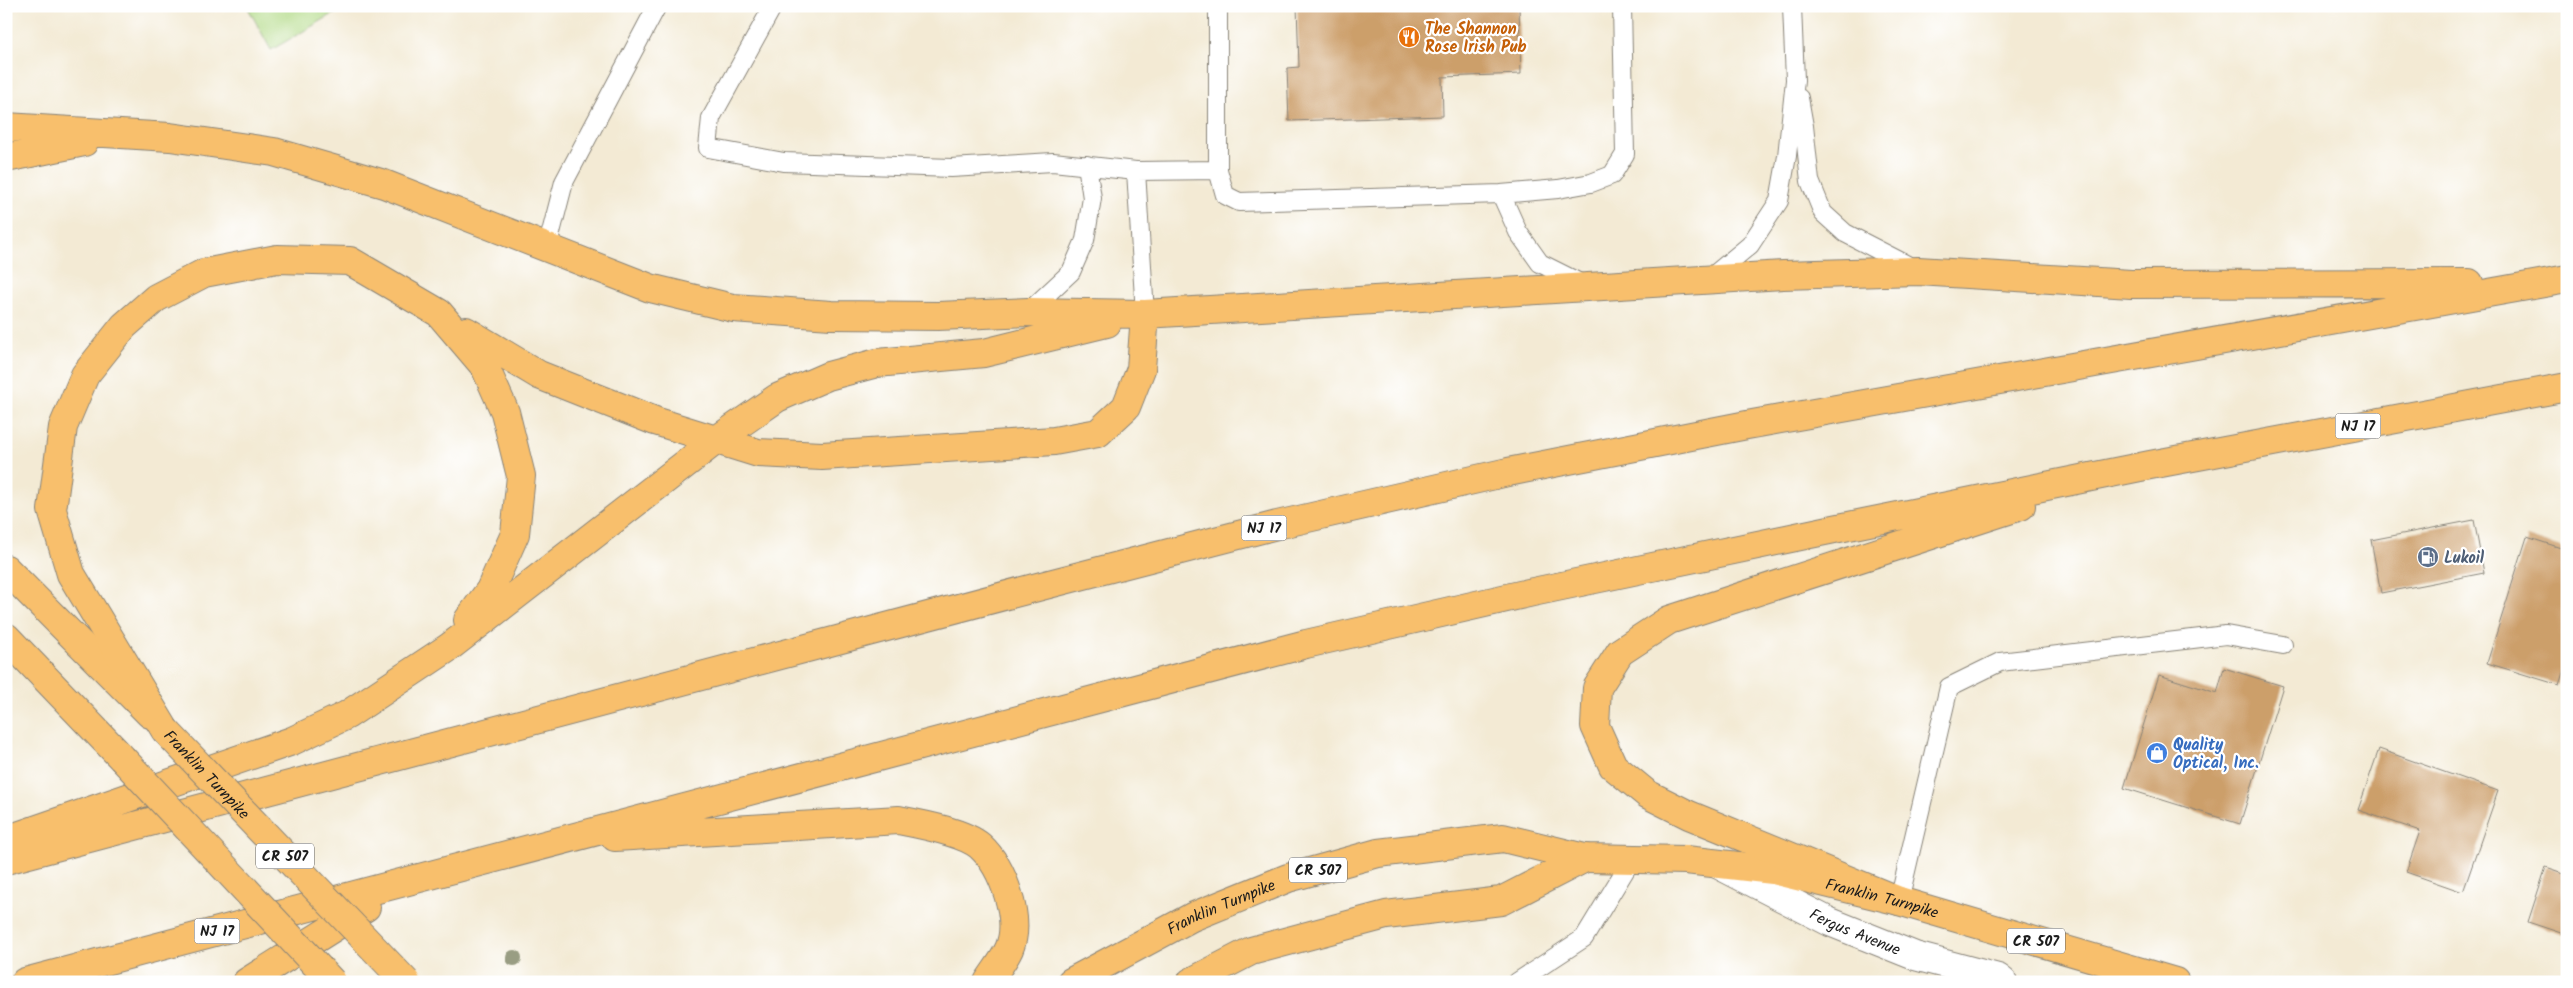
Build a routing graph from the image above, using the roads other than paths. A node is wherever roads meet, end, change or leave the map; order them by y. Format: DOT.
graph roads {
  1 [pos="657,6"];
  2 [pos="773,6"];
  3 [pos="1218,6"];
  4 [pos="1622,6"];
  5 [pos="1792,6"];
  6 [pos="1795,80"];
  7 [pos="6,127"];
  8 [pos="170,137"];
  9 [pos="6,158"];
  10 [pos="1088,165"];
  11 [pos="1136,170"];
  12 [pos="1218,170"];
  13 [pos="1501,194"];
  14 [pos="547,248"];
  15 [pos="2567,265"];
  16 [pos="1918,271"];
  17 [pos="2567,279"];
  18 [pos="1709,280"];
  19 [pos="2540,283"];
  20 [pos="1587,287"];
  21 [pos="1028,312"];
  22 [pos="439,313"];
  23 [pos="1145,314"];
  24 [pos="2567,386"];
  25 [pos="715,441"];
  26 [pos="2150,465"];
  27 [pos="6,569"];
  28 [pos="6,637"];
  29 [pos="2283,645"];
  30 [pos="448,648"];
  31 [pos="165,730"];
  32 [pos="6,840"];
  33 [pos="553,841"];
  34 [pos="1585,858"];
  35 [pos="1632,859"];
  36 [pos="6,860"];
  37 [pos="1714,862"];
  38 [pos="409,880"];
  39 [pos="1900,901"];
  40 [pos="2173,981"];
  41 [pos="25,982"];
  42 [pos="246,982"];
  43 [pos="332,982"];
  44 [pos="406,982"];
  45 [pos="988,982"];
  46 [pos="1071,982"];
  47 [pos="1191,982"];
  48 [pos="1517,982"];
  49 [pos="2003,982"];
  1 -- 14 [label="lane"];
  2 -- 10 [label="lane"];
  3 -- 12 [label="lane"];
  4 -- 13 [label="lane"];
  5 -- 6 [label="lane"];
  6 -- 16 [label="lane"];
  6 -- 18 [label="lane"];
  7 -- 8 [label="main road"];
  8 -- 9 [label="main road"];
  8 -- 14 [label="main road"];
  10 -- 11 [label="lane"];
  10 -- 21 [label="lane"];
  11 -- 12 [label="lane"];
  11 -- 23 [label="lane"];
  12 -- 13 [label="lane"];
  13 -- 20 [label="lane"];
  14 -- 21 [label="main road"];
  15 -- 19 [label="lane"];
  16 -- 18 [label="main road"];
  16 -- 19 [label="main road"];
  17 -- 19 [label="main road, NJ 17"];
  18 -- 20 [label="main road"];
  19 -- 36 [label="main road, NJ 17"];
  20 -- 23 [label="main road"];
  21 -- 23 [label="main road"];
  22 -- 25 [label="main road"];
  22 -- 30 [label="main road"];
  22 -- 31 [label="main road"];
  23 -- 25 [label="main road"];
  23 -- 25 [label="main road"];
  24 -- 26 [label="main road, NJ 17"];
  25 -- 30 [label="main road"];
  26 -- 33 [label="main road, NJ 17"];
  26 -- 39 [label="main road"];
  27 -- 31 [label="main road, Franklin Turnpike / CR 507"];
  28 -- 43 [label="main road, CR 507, bridge"];
  29 -- 39 [label="lane"];
  30 -- 32 [label="main road"];
  31 -- 44 [label="main road, Franklin Turnpike / CR 507, bridge"];
  33 -- 38 [label="main road, NJ 17"];
  33 -- 45 [label="main road"];
  34 -- 35 [label="main road, Franklin Turnpike / CR 507"];
  34 -- 46 [label="main road, Franklin Turnpike / CR 507"];
  34 -- 47 [label="main road, Franklin Turnpike / CR 507"];
  35 -- 37 [label="main road, Franklin Turnpike / CR 507"];
  35 -- 48 [label="lane"];
  37 -- 39 [label="main road, Franklin Turnpike / CR 507"];
  37 -- 49 [label="street, Fergus Avenue"];
  38 -- 41 [label="main road, NJ 17"];
  38 -- 42 [label="main road"];
  39 -- 40 [label="main road, Franklin Turnpike / CR 507"];
}
